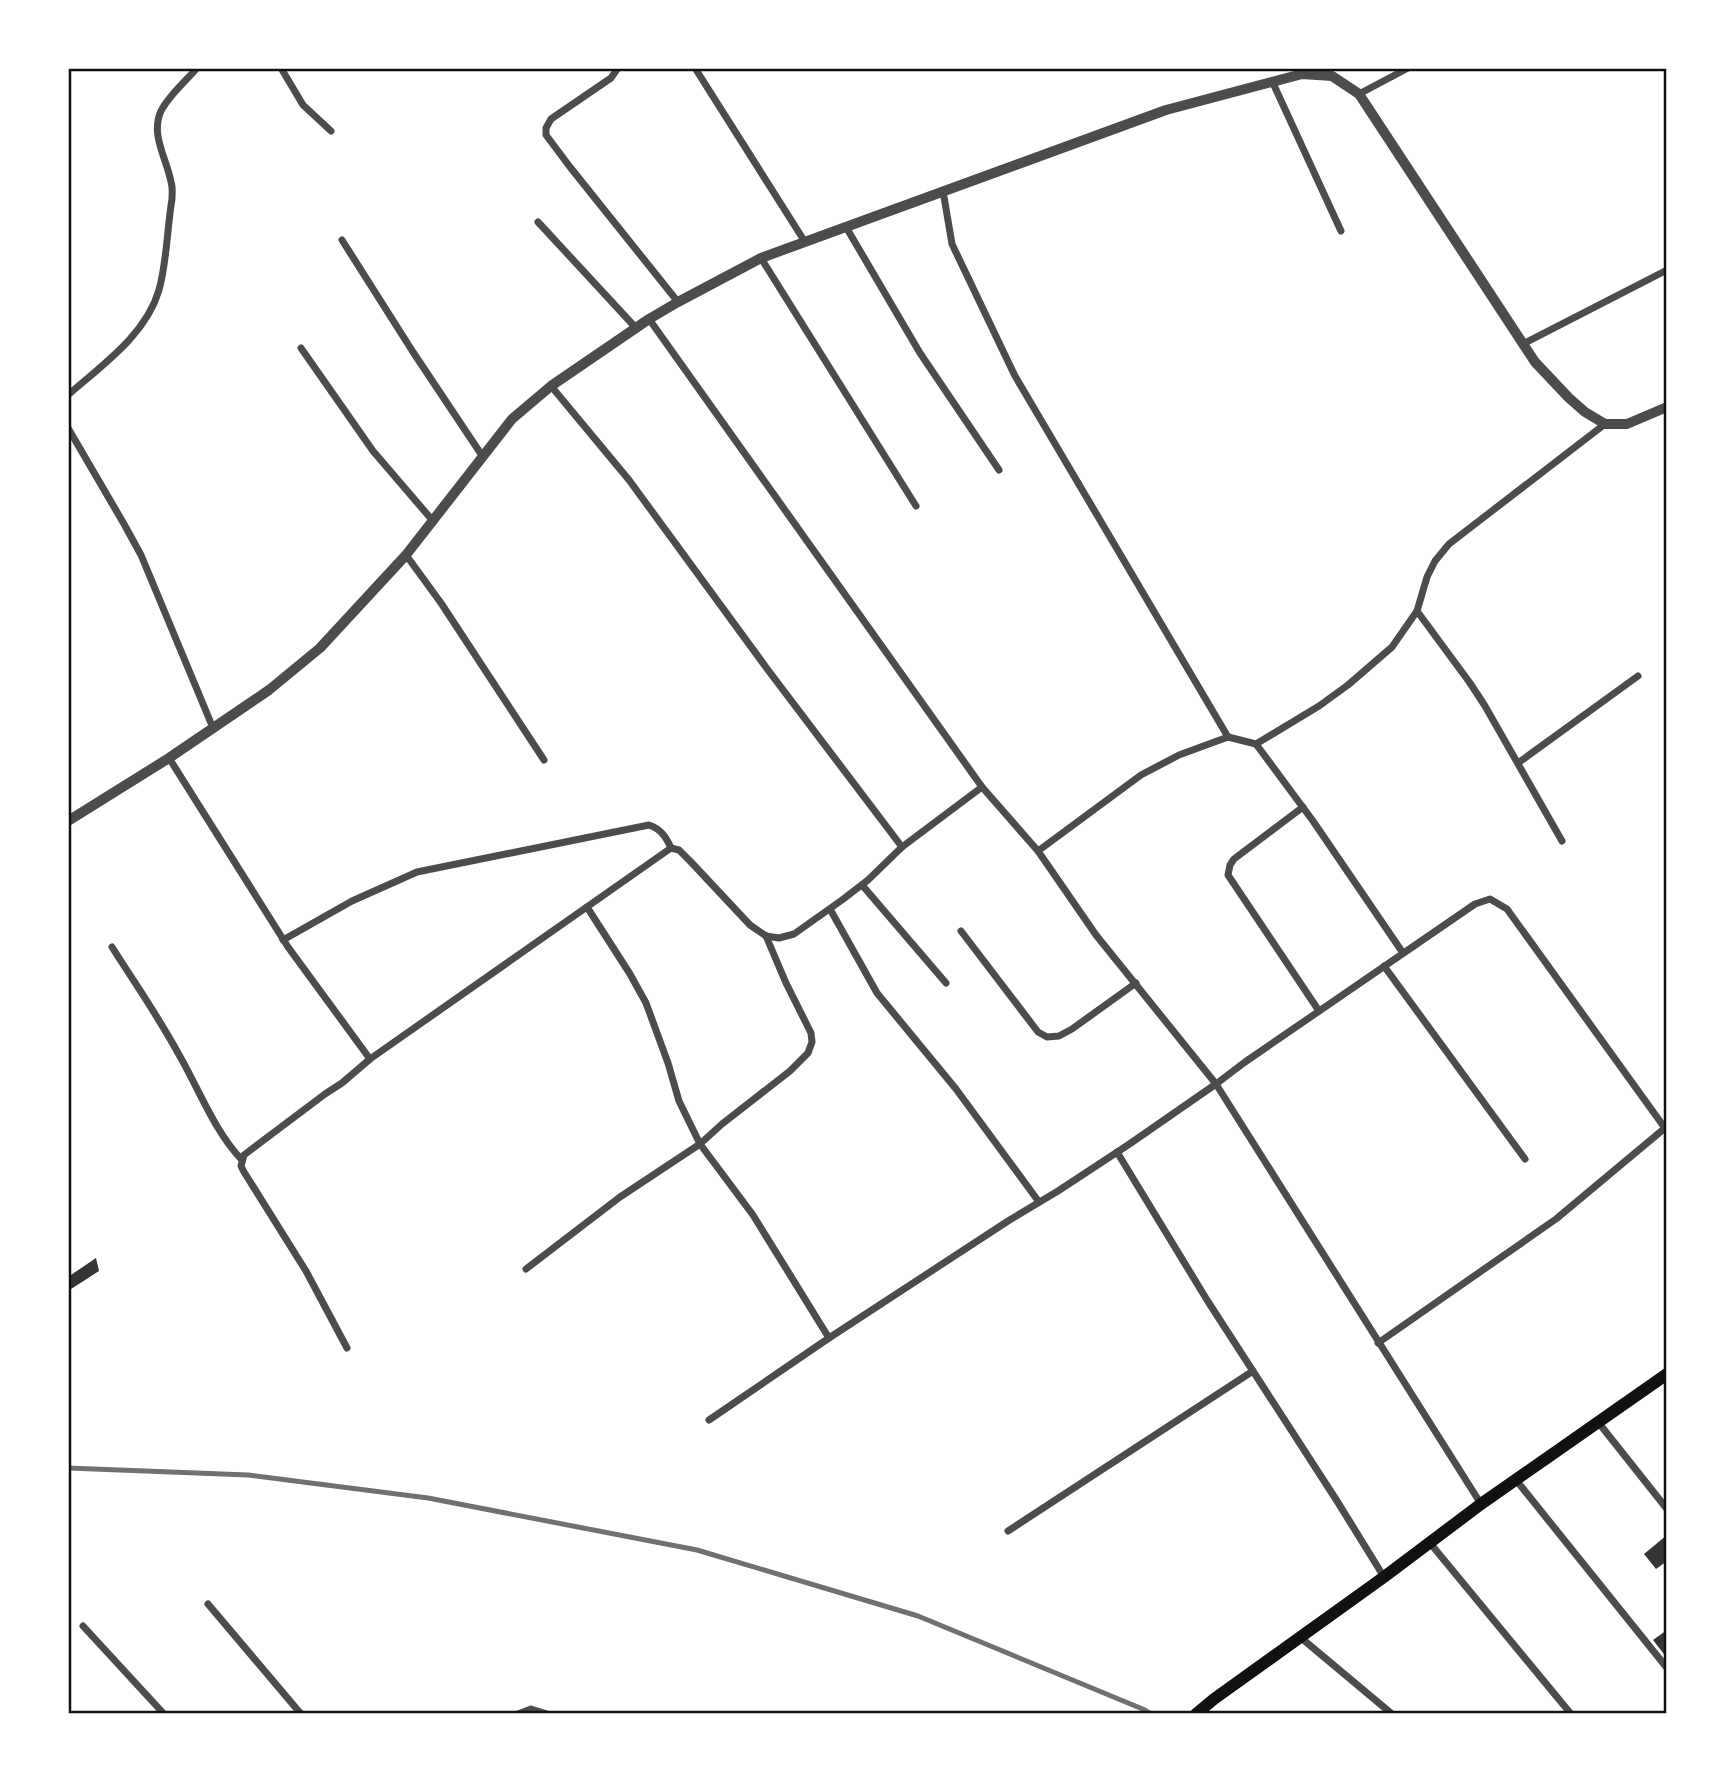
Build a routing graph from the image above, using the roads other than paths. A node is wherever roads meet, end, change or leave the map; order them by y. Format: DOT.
graph roads {
  1 [pos="197,68"];
  2 [pos="281,68"];
  3 [pos="618,68"];
  4 [pos="695,68"];
  5 [pos="1408,68"];
  6 [pos="1336,72"];
  7 [pos="1272,82"];
  8 [pos="1359,94"];
  9 [pos="331,131"];
  10 [pos="943,191"];
  11 [pos="538,222"];
  12 [pos="846,227"];
  13 [pos="1341,231"];
  14 [pos="342,240"];
  15 [pos="805,242"];
  16 [pos="761,258"];
  17 [pos="1667,270"];
  18 [pos="678,302"];
  19 [pos="649,319"];
  20 [pos="636,328"];
  21 [pos="1523,344"];
  22 [pos="301,348"];
  23 [pos="551,386"];
  24 [pos="68,395"];
  25 [pos="1667,407"];
  26 [pos="1605,424"];
  27 [pos="68,428"];
  28 [pos="483,457"];
  29 [pos="999,470"];
  30 [pos="916,506"];
  31 [pos="433,521"];
  32 [pos="406,555"];
  33 [pos="1417,611"];
  34 [pos="1638,676"];
  35 [pos="213,728"];
  36 [pos="1228,737"];
  37 [pos="1256,744"];
  38 [pos="169,758"];
  39 [pos="544,760"];
  40 [pos="1518,763"];
  41 [pos="982,787"];
  42 [pos="1303,807"];
  43 [pos="68,821"];
  44 [pos="1562,841"];
  45 [pos="902,847"];
  46 [pos="671,848"];
  47 [pos="1038,851"];
  48 [pos="862,885"];
  49 [pos="587,907"];
  50 [pos="830,909"];
  51 [pos="961,931"];
  52 [pos="766,936"];
  53 [pos="284,940"];
  54 [pos="112,947"];
  55 [pos="1403,953"];
  56 [pos="1384,966"];
  57 [pos="946,983"];
  58 [pos="1136,983"];
  59 [pos="1319,1011"];
  60 [pos="370,1059"];
  61 [pos="1216,1084"];
  62 [pos="1666,1129"];
  63 [pos="700,1144"];
  64 [pos="1117,1152"];
  65 [pos="1525,1159"];
  66 [pos="242,1160"];
  67 [pos="1038,1202"];
  68 [pos="526,1269"];
  69 [pos="829,1338"];
  70 [pos="1378,1343"];
  71 [pos="347,1348"];
  72 [pos="1252,1371"];
  73 [pos="1667,1374"];
  74 [pos="709,1419"];
  75 [pos="1598,1422"];
  76 [pos="1516,1480"];
  77 [pos="1481,1504"];
  78 [pos="1667,1508"];
  79 [pos="1008,1531"];
  80 [pos="1430,1543"];
  81 [pos="1384,1577"];
  82 [pos="208,1604"];
  83 [pos="83,1626"];
  84 [pos="1300,1637"];
  85 [pos="1667,1668"];
  86 [pos="164,1714"];
  87 [pos="301,1714"];
  88 [pos="518,1714"];
  89 [pos="547,1714"];
  90 [pos="1196,1714"];
  91 [pos="1392,1714"];
  92 [pos="1571,1714"];
  1 -- 24 [label="street"];
  2 -- 9 [label="street"];
  3 -- 18 [label="street"];
  4 -- 15 [label="street"];
  5 -- 8 [label="street"];
  6 -- 7 [label="street"];
  6 -- 8 [label="street"];
  7 -- 10 [label="street"];
  7 -- 13 [label="street"];
  8 -- 21 [label="street"];
  10 -- 12 [label="street"];
  10 -- 36 [label="street"];
  11 -- 20 [label="street"];
  12 -- 15 [label="street"];
  12 -- 29 [label="street"];
  14 -- 28 [label="street"];
  15 -- 16 [label="street"];
  16 -- 18 [label="street"];
  16 -- 30 [label="street"];
  17 -- 21 [label="street"];
  18 -- 19 [label="street"];
  19 -- 20 [label="street"];
  19 -- 41 [label="street"];
  20 -- 23 [label="street"];
  21 -- 26 [label="street"];
  22 -- 31 [label="street"];
  23 -- 28 [label="street"];
  23 -- 45 [label="street"];
  25 -- 26 [label="street"];
  26 -- 33 [label="street"];
  27 -- 35 [label="street"];
  28 -- 31 [label="street"];
  31 -- 32 [label="street"];
  32 -- 35 [label="street"];
  32 -- 39 [label="street"];
  33 -- 37 [label="street"];
  33 -- 40 [label="street"];
  34 -- 40 [label="street"];
  35 -- 38 [label="street"];
  36 -- 37 [label="street"];
  36 -- 47 [label="street"];
  37 -- 42 [label="street"];
  38 -- 43 [label="street"];
  38 -- 53 [label="street"];
  40 -- 44 [label="street"];
  41 -- 45 [label="street"];
  41 -- 47 [label="street"];
  42 -- 55 [label="street"];
  42 -- 59 [label="street"];
  45 -- 48 [label="street"];
  46 -- 49 [label="street"];
  46 -- 52 [label="street"];
  46 -- 53 [label="street"];
  47 -- 58 [label="street"];
  48 -- 50 [label="street"];
  48 -- 57 [label="street"];
  49 -- 60 [label="street"];
  49 -- 63 [label="street"];
  50 -- 52 [label="street"];
  50 -- 67 [label="street"];
  51 -- 58 [label="street"];
  52 -- 63 [label="street"];
  53 -- 60 [label="street"];
  54 -- 66 [label="street"];
  55 -- 56 [label="street"];
  55 -- 62 [label="street"];
  56 -- 59 [label="street"];
  56 -- 65 [label="street"];
  58 -- 61 [label="street"];
  59 -- 61 [label="street"];
  60 -- 66 [label="street"];
  61 -- 64 [label="street"];
  61 -- 70 [label="street"];
  62 -- 70 [label="street"];
  63 -- 68 [label="street"];
  63 -- 69 [label="street"];
  64 -- 67 [label="street"];
  64 -- 72 [label="street"];
  66 -- 71 [label="street"];
  67 -- 69 [label="street"];
  69 -- 74 [label="street"];
  70 -- 77 [label="street"];
  72 -- 79 [label="street"];
  72 -- 81 [label="street"];
  73 -- 75 [label="main road"];
  75 -- 76 [label="main road"];
  75 -- 78 [label="street"];
  76 -- 77 [label="main road"];
  76 -- 85 [label="street"];
  77 -- 80 [label="main road"];
  80 -- 81 [label="main road"];
  80 -- 92 [label="street"];
  81 -- 84 [label="main road"];
  82 -- 87 [label="street"];
  83 -- 86 [label="street"];
  84 -- 90 [label="main road"];
  84 -- 91 [label="street"];
  88 -- 89 [label="street"];
}
